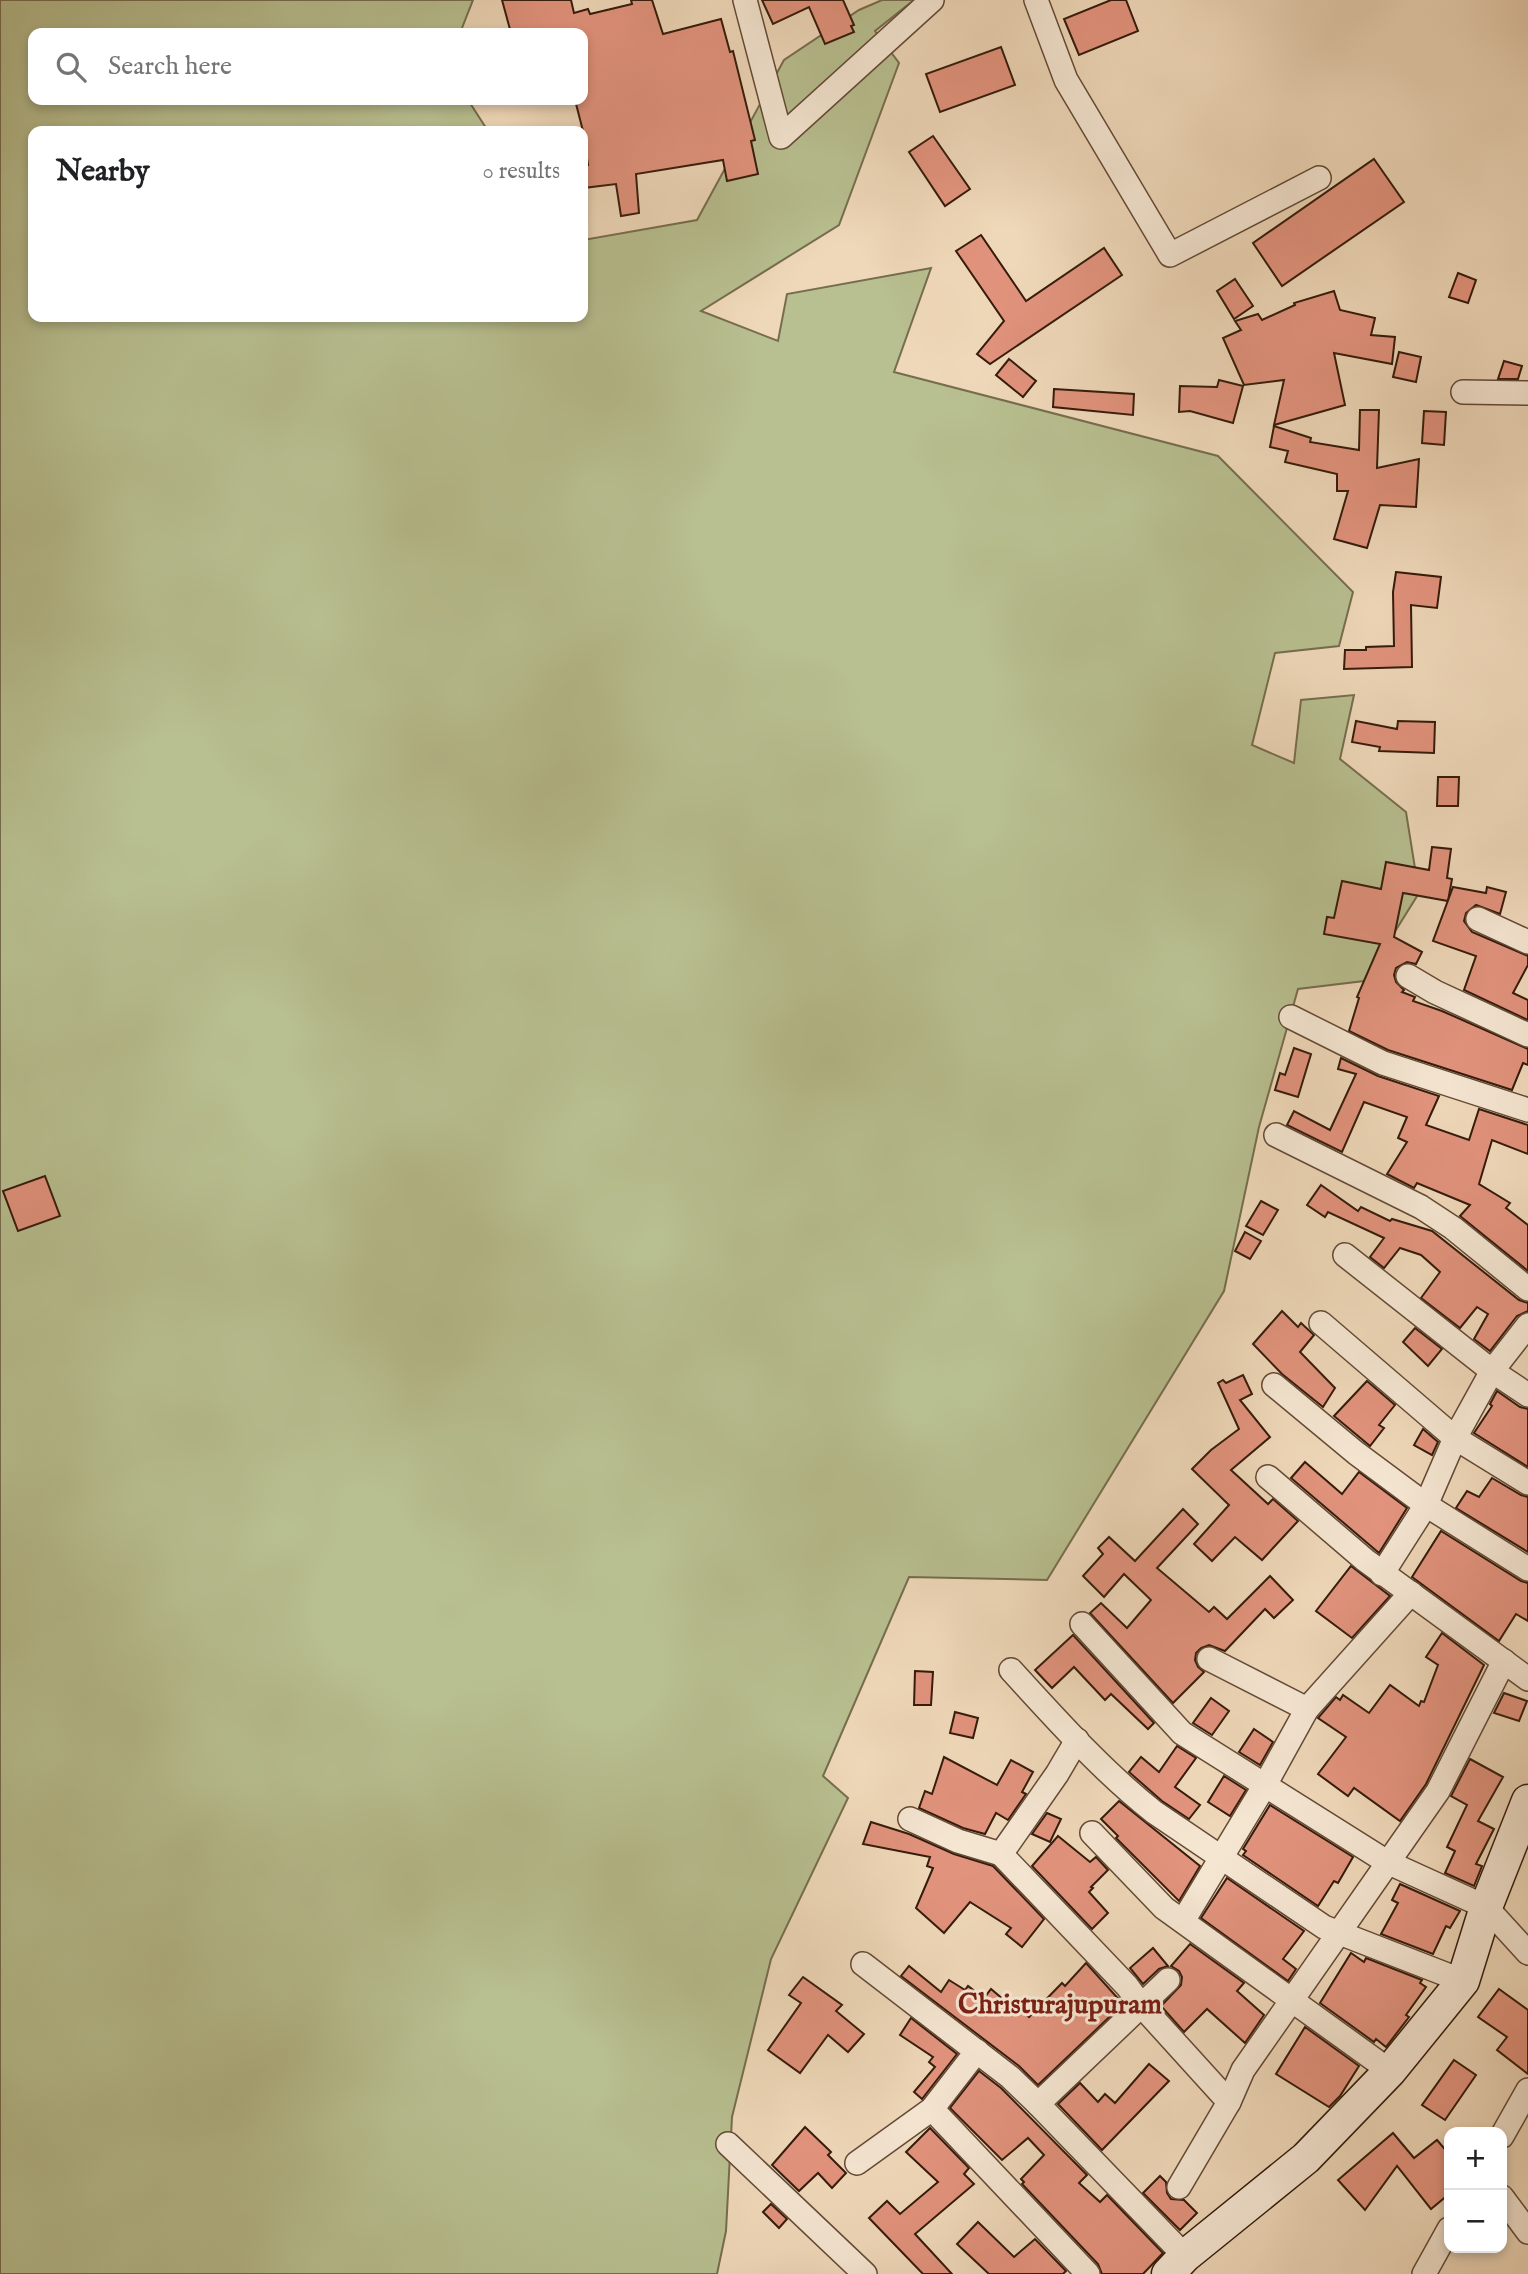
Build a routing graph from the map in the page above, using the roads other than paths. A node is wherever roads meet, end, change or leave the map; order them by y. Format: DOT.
graph roads {
  1 [pos="745,0"];
  2 [pos="932,0"];
  3 [pos="1036,0"];
  4 [pos="1319,178"];
  5 [pos="1463,392"];
  6 [pos="1528,393"];
  7 [pos="1478,919"];
  8 [pos="1528,942"];
  9 [pos="1408,976"];
  10 [pos="1291,1017"];
  11 [pos="1528,1035"];
  12 [pos="1528,1110"];
  13 [pos="1276,1135"];
  14 [pos="1345,1255"];
  15 [pos="1528,1289"];
  16 [pos="1321,1323"];
  17 [pos="1528,1325"];
  18 [pos="1492,1371"];
  19 [pos="1274,1385"];
  20 [pos="1528,1395"];
  21 [pos="1455,1438"];
  22 [pos="1268,1477"];
  23 [pos="1528,1483"];
  24 [pos="1426,1505"];
  25 [pos="1528,1569"];
  26 [pos="1382,1574"];
  27 [pos="1411,1593"];
  28 [pos="1082,1624"];
  29 [pos="1209,1659"];
  30 [pos="1504,1661"];
  31 [pos="1011,1670"];
  32 [pos="1528,1679"];
  33 [pos="1307,1709"];
  34 [pos="1077,1741"];
  35 [pos="1265,1786"];
  36 [pos="1528,1801"];
  37 [pos="910,1819"];
  38 [pos="1092,1833"];
  39 [pos="1000,1854"];
  40 [pos="1220,1857"];
  41 [pos="1387,1862"];
  42 [pos="1486,1907"];
  43 [pos="1183,1921"];
  44 [pos="1338,1933"];
  45 [pos="1528,1953"];
  46 [pos="863,1964"];
  47 [pos="1168,1980"];
  48 [pos="1463,1981"];
  49 [pos="1292,2001"];
  50 [pos="1141,2005"];
  51 [pos="977,2051"];
  52 [pos="1390,2070"];
  53 [pos="1528,2090"];
  54 [pos="1229,2102"];
  55 [pos="1038,2104"];
  56 [pos="932,2109"];
  57 [pos="1507,2127"];
  58 [pos="728,2144"];
  59 [pos="857,2163"];
  60 [pos="1178,2187"];
  61 [pos="1507,2204"];
  62 [pos="1528,2232"];
  63 [pos="1444,2238"];
  64 [pos="1176,2265"];
  65 [pos="865,2274"];
  66 [pos="1088,2274"];
  67 [pos="1424,2274"];
  1 -- 2 [label="street"];
  3 -- 4 [label="street"];
  5 -- 6 [label="street"];
  7 -- 8 [label="street"];
  9 -- 11 [label="street"];
  10 -- 12 [label="street"];
  13 -- 15 [label="street"];
  14 -- 18 [label="street"];
  16 -- 21 [label="street"];
  17 -- 18 [label="street"];
  18 -- 20 [label="street"];
  18 -- 21 [label="street"];
  19 -- 24 [label="street"];
  21 -- 23 [label="street"];
  21 -- 24 [label="street"];
  22 -- 26 [label="street"];
  24 -- 25 [label="street"];
  24 -- 26 [label="street"];
  26 -- 27 [label="street"];
  27 -- 30 [label="street"];
  27 -- 33 [label="street"];
  28 -- 35 [label="street"];
  29 -- 33 [label="street"];
  30 -- 32 [label="street"];
  30 -- 41 [label="street"];
  31 -- 34 [label="street"];
  33 -- 35 [label="street"];
  34 -- 39 [label="street"];
  34 -- 40 [label="street"];
  35 -- 40 [label="street"];
  35 -- 41 [label="street"];
  36 -- 42 [label="street"];
  37 -- 39 [label="street"];
  38 -- 43 [label="street"];
  39 -- 50 [label="street"];
  40 -- 43 [label="street"];
  40 -- 44 [label="street"];
  41 -- 42 [label="street"];
  41 -- 44 [label="street"];
  42 -- 45 [label="street"];
  42 -- 48 [label="street"];
  43 -- 49 [label="street"];
  44 -- 48 [label="street"];
  44 -- 49 [label="street"];
  46 -- 51 [label="street"];
  47 -- 50 [label="street"];
  48 -- 52 [label="street"];
  49 -- 52 [label="street"];
  49 -- 54 [label="street"];
  50 -- 54 [label="street"];
  50 -- 55 [label="street"];
  51 -- 55 [label="street"];
  51 -- 56 [label="street"];
  52 -- 64 [label="street"];
  53 -- 57 [label="street"];
  54 -- 60 [label="street"];
  55 -- 64 [label="street"];
  56 -- 59 [label="street"];
  56 -- 66 [label="street"];
  58 -- 65 [label="street"];
  61 -- 62 [label="street"];
  63 -- 67 [label="street"];
}
